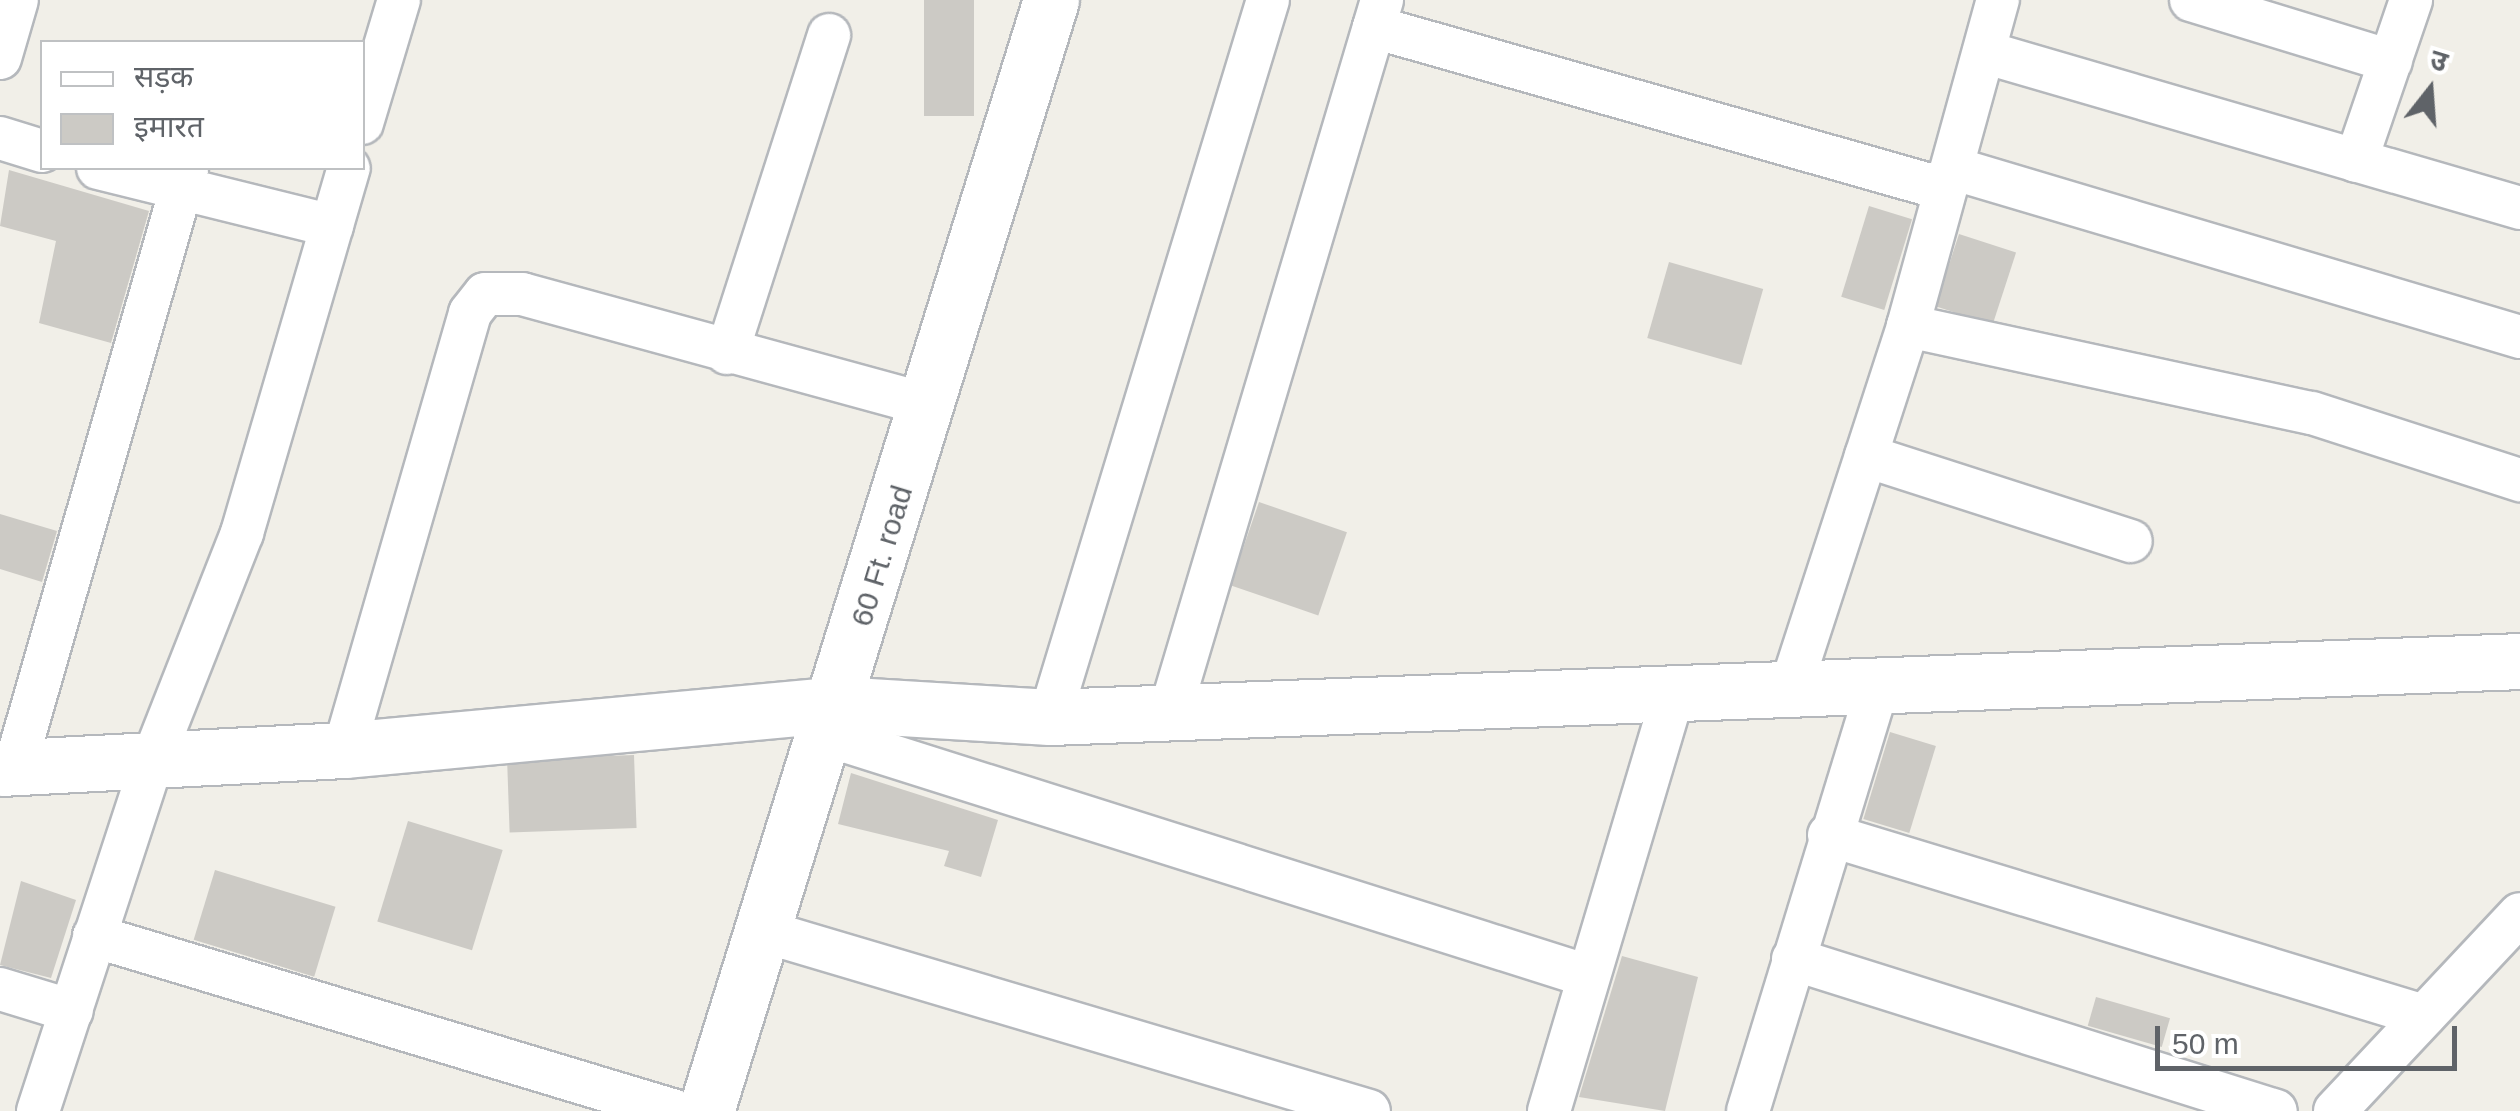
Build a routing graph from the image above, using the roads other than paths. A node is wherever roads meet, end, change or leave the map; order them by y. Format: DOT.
graph roads {
  1 [pos="17,0"];
  2 [pos="399,0"];
  3 [pos="1052,0"];
  4 [pos="1268,0"];
  5 [pos="1998,0"];
  6 [pos="2191,0"];
  7 [pos="2411,0"];
  8 [pos="1378,13"];
  9 [pos="829,35"];
  10 [pos="1984,52"];
  11 [pos="0,58"];
  12 [pos="2391,61"];
  13 [pos="365,113"];
  14 [pos="0,138"];
  15 [pos="40,149"];
  16 [pos="2356,161"];
  17 [pos="112,170"];
  18 [pos="349,170"];
  19 [pos="1948,178"];
  20 [pos="184,180"];
  21 [pos="2520,208"];
  22 [pos="332,226"];
  23 [pos="1908,326"];
  24 [pos="2520,337"];
  25 [pos="727,354"];
  26 [pos="928,405"];
  27 [pos="1866,456"];
  28 [pos="2520,480"];
  29 [pos="2132,541"];
  30 [pos="2520,661"];
  31 [pos="1877,688"];
  32 [pos="1790,690"];
  33 [pos="1673,695"];
  34 [pos="1170,712"];
  35 [pos="1050,717"];
  36 [pos="831,719"];
  37 [pos="344,750"];
  38 [pos="153,759"];
  39 [pos="8,768"];
  40 [pos="1829,835"];
  41 [pos="2520,914"];
  42 [pos="763,931"];
  43 [pos="94,936"];
  44 [pos="1793,959"];
  45 [pos="1588,976"];
  46 [pos="0,989"];
  47 [pos="72,1011"];
  48 [pos="2424,1016"];
  49 [pos="38,1111"];
  50 [pos="676,1111"];
  51 [pos="706,1111"];
  52 [pos="1369,1111"];
  53 [pos="1550,1111"];
  54 [pos="1748,1111"];
  55 [pos="2276,1111"];
  56 [pos="2335,1111"];
  1 -- 11 [label="street"];
  2 -- 13 [label="street"];
  3 -- 26 [label="street, 60 Ft. road"];
  4 -- 35 [label="street"];
  5 -- 10 [label="street"];
  6 -- 12 [label="street"];
  7 -- 12 [label="street"];
  8 -- 19 [label="street"];
  8 -- 34 [label="street"];
  9 -- 25 [label="street"];
  10 -- 16 [label="street"];
  10 -- 19 [label="street"];
  12 -- 16 [label="street"];
  14 -- 15 [label="street"];
  16 -- 21 [label="street"];
  17 -- 20 [label="street"];
  18 -- 22 [label="street"];
  19 -- 23 [label="street"];
  19 -- 24 [label="street"];
  20 -- 22 [label="street"];
  20 -- 39 [label="street"];
  22 -- 38 [label="street"];
  23 -- 27 [label="street"];
  23 -- 28 [label="street"];
  25 -- 26 [label="street"];
  25 -- 37 [label="street"];
  26 -- 36 [label="street, 60 Ft. road"];
  27 -- 29 [label="street"];
  27 -- 32 [label="street"];
  30 -- 31 [label="street"];
  31 -- 32 [label="street"];
  31 -- 40 [label="street"];
  32 -- 33 [label="street"];
  33 -- 34 [label="street"];
  33 -- 45 [label="street"];
  34 -- 35 [label="street"];
  35 -- 36 [label="street"];
  36 -- 37 [label="street"];
  36 -- 42 [label="street, 60 Ft. road"];
  36 -- 45 [label="street"];
  37 -- 38 [label="street"];
  38 -- 39 [label="street"];
  38 -- 43 [label="street"];
  40 -- 44 [label="street"];
  40 -- 48 [label="street"];
  41 -- 48 [label="street"];
  42 -- 51 [label="street, 60 Ft. road"];
  42 -- 52 [label="street"];
  43 -- 47 [label="street"];
  43 -- 50 [label="street"];
  44 -- 54 [label="street"];
  44 -- 55 [label="street"];
  45 -- 53 [label="street"];
  46 -- 47 [label="street"];
  47 -- 49 [label="street"];
  48 -- 56 [label="street"];
}
